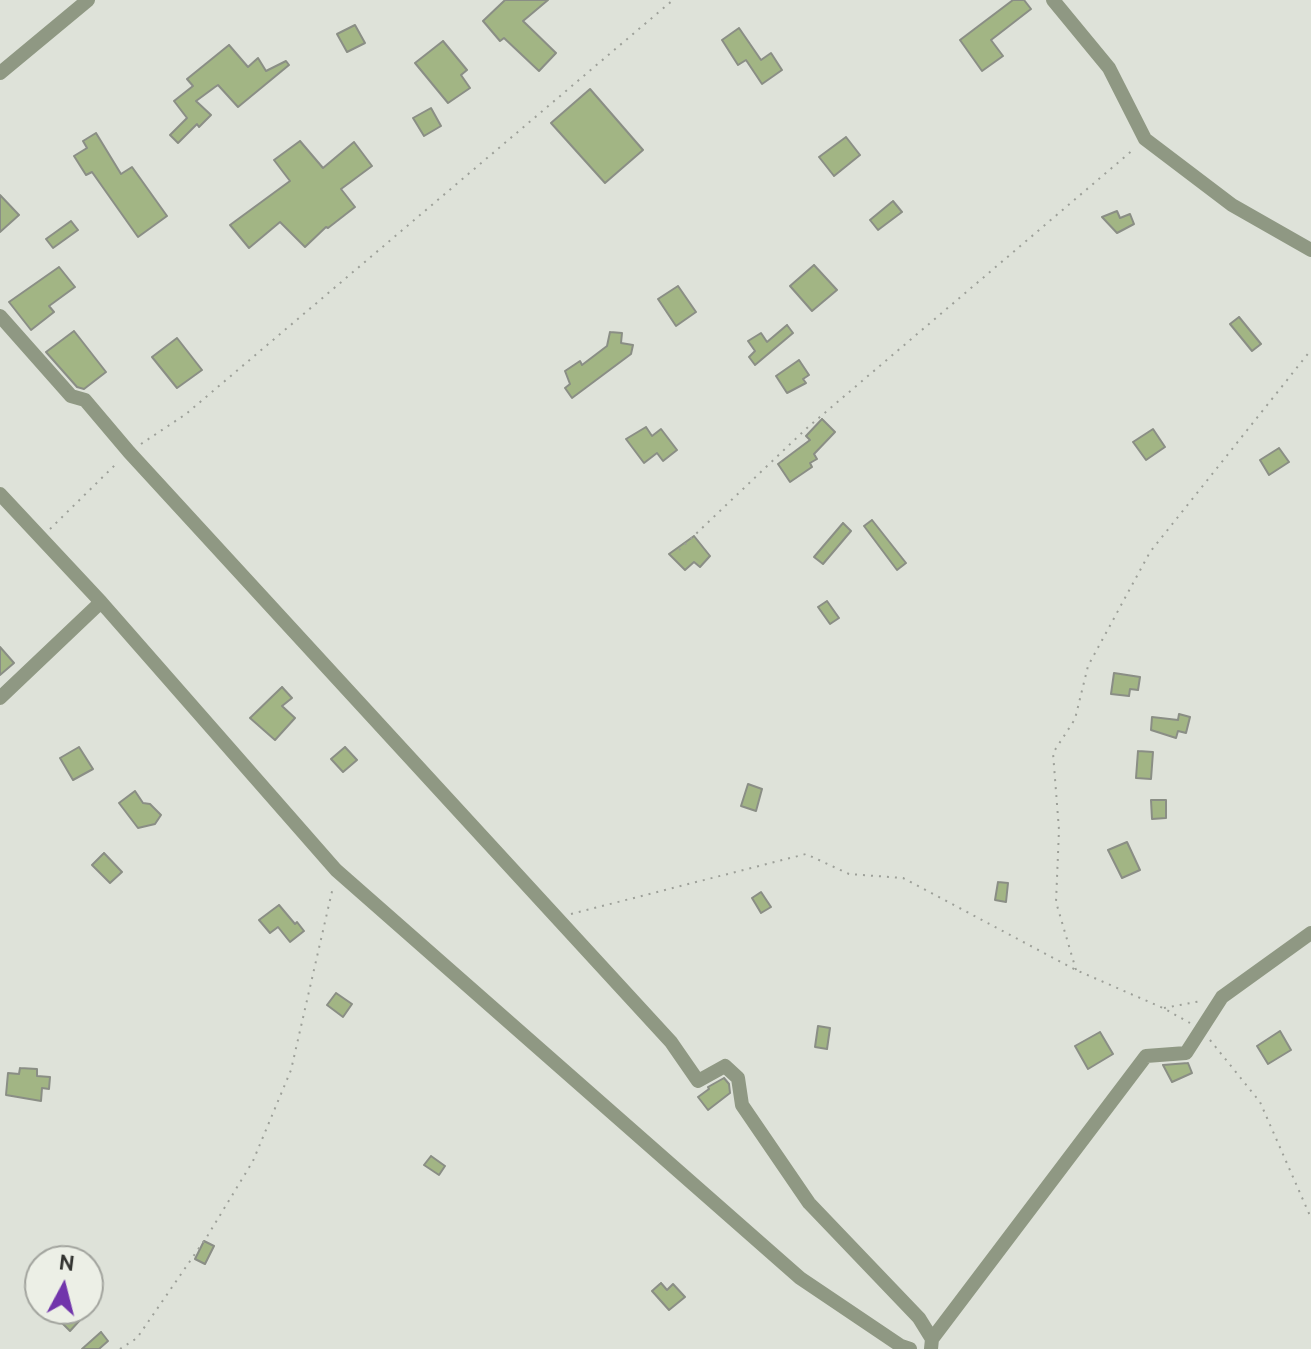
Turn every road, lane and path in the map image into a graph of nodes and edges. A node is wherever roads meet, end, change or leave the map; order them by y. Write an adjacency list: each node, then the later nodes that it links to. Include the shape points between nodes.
1 (88, 0): 4 (street)
2 (673, 0): 9 (path, via 186,414)
3 (1053, 0): 5 (street, via 1109,68)
4 (0, 73)
5 (1145, 139): 6 (street, via 1232,205); 12 (path, via 807,428)
6 (1311, 250)
7 (0, 316): 9 (street)
8 (1310, 351): 18 (path, via 1150,552 1088,666 1075,719 1053,753 1059,830 1056,902)
9 (129, 452): 11 (path); 16 (street)
10 (0, 494): 11 (street)
11 (41, 538): 13 (street)
12 (679, 550)
13 (101, 602): 14 (street); 15 (street)
14 (0, 698)
15 (336, 870): 24 (path, via 291,1070 253,1161 137,1338); 25 (street, via 800,1278)
16 (556, 918): 18 (path, via 806,854 849,874 903,878); 23 (street, via 671,1042 698,1081 725,1066 738,1078 742,1105 809,1203 919,1318)
17 (1311, 933): 19 (street)
18 (1076, 970): 20 (path)
19 (1222, 997): 20 (path); 21 (street)
20 (1163, 1008): 21 (path)
21 (1201, 1029): 22 (path, via 1260,1102); 23 (street, via 1186,1053 1146,1056)
22 (1311, 1218)
23 (932, 1344)
24 (120, 1349)
25 (910, 1349)

